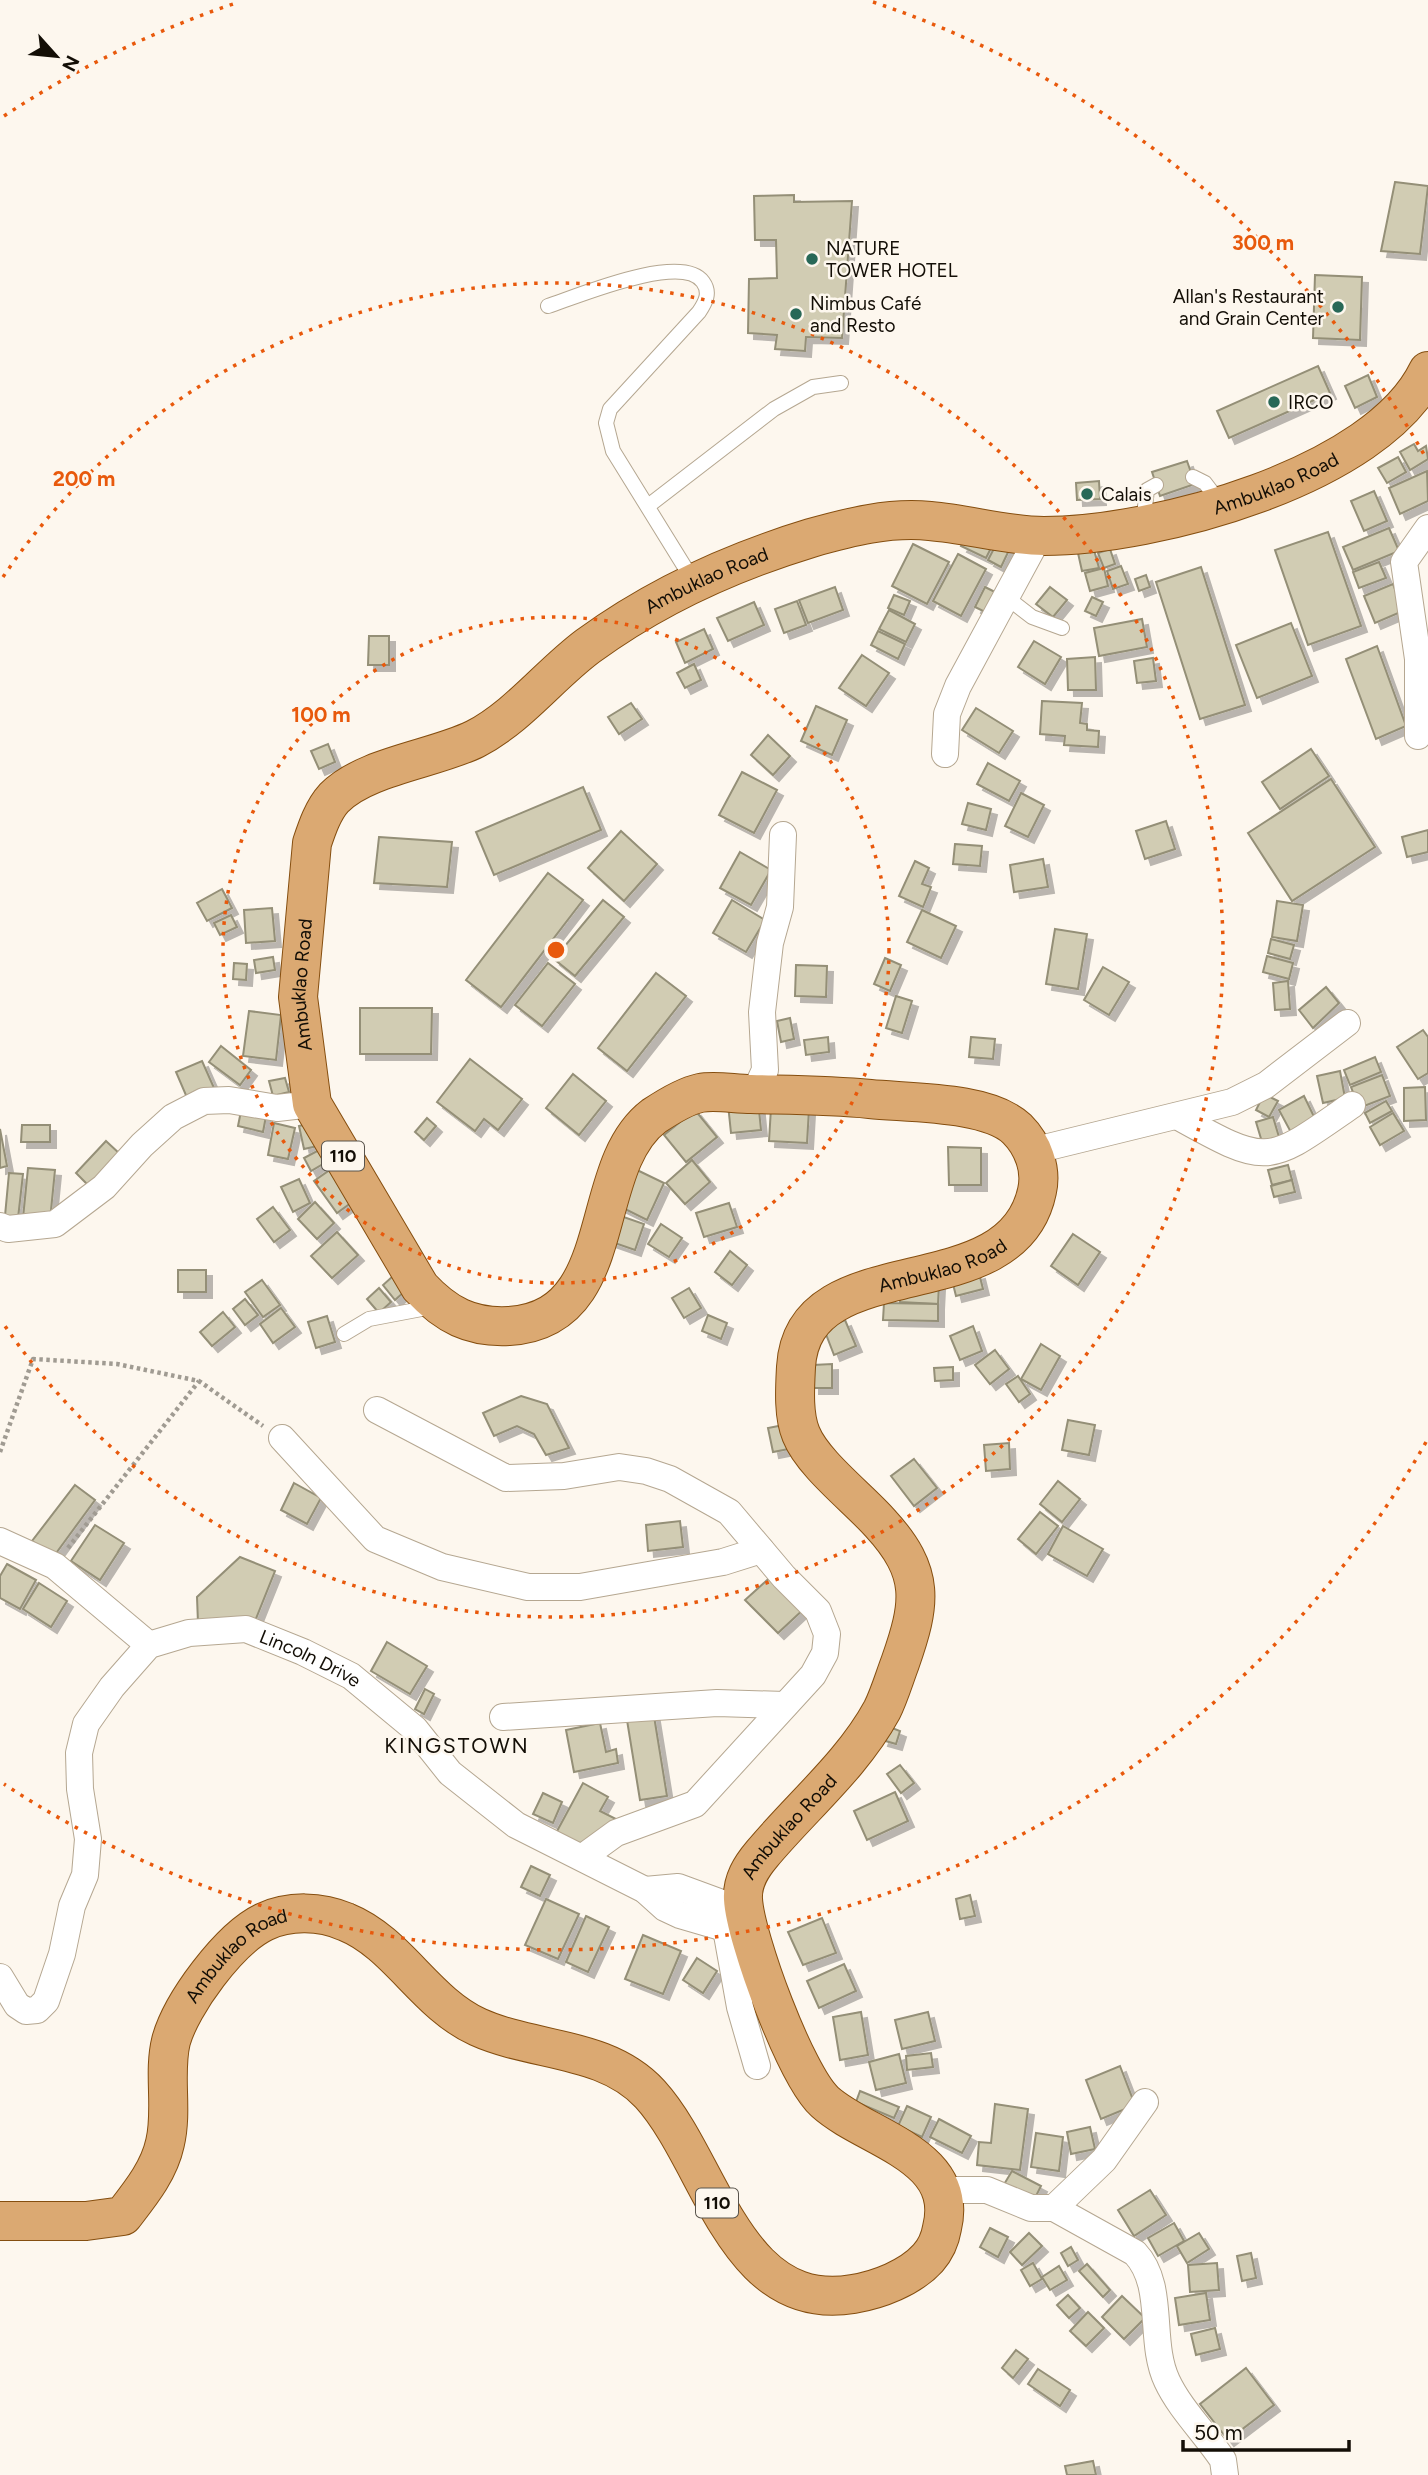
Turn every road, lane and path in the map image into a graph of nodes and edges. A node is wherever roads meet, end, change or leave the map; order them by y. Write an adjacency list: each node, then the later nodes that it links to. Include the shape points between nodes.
1 (548, 306): 7 (lane, via 656,272 685,272 702,280 706,301 699,312 610,409 606,423 612,451)
2 (1427, 378): 6 (main road, Ambuklao Road / 110, via 1396,417 1362,444 1305,473)
3 (841, 383): 7 (lane, via 813,387 774,409)
4 (1193, 477): 6 (lane, via 1205,483)
5 (1156, 485): 8 (lane, via 1147,490)
6 (1222, 505): 8 (main road, Ambuklao Road / 110)
7 (648, 506): 11 (lane)
8 (1143, 526): 10 (main road, Ambuklao Road / 110)
9 (1428, 527): 14 (street, via 1404,562)
10 (1039, 536): 11 (main road, Ambuklao Road / 110, via 931,521 866,524 810,538); 12 (street)
11 (694, 582): 20 (main road, Ambuklao Road / 110, via 587,647 475,739 365,779 335,797 312,844 298,997)
12 (1006, 597): 13 (lane, via 1032,617); 16 (street, via 947,714)
13 (1062, 628)
14 (1422, 647): 15 (street)
15 (1418, 736)
16 (945, 754)
17 (783, 835): 19 (street, via 780,907 762,1012 765,1070)
18 (1348, 1023): 22 (street, via 1266,1085 1232,1102)
19 (754, 1094): 23 (main road, Ambuklao Road / 110, via 849,1097 979,1110 1007,1121); 25 (main road, Ambuklao Road / 110, via 701,1093 648,1120 626,1150 582,1281 568,1300 550,1313 527,1324 498,1327 474,1325)
20 (312, 1104): 24 (street, via 277,1108 204,1101 173,1116 104,1187 55,1224); 25 (main road, Ambuklao Road / 110, via 420,1287)
21 (1352, 1105): 22 (street, via 1288,1149 1270,1154 1221,1140)
22 (1177, 1116): 23 (street)
23 (1032, 1151): 38 (main road, Ambuklao Road / 110, via 1039,1170 1037,1196 1012,1238 993,1254 845,1298 814,1318 797,1347 795,1391 801,1436 901,1549 917,1598 913,1625 885,1706 838,1772 750,1869 741,1894)
24 (0, 1226)
25 (437, 1305): 26 (lane, via 369,1319)
26 (344, 1334)
27 (199, 1381): 29 (path); 30 (path, via 117,1364 33,1359); 33 (path)
28 (377, 1410): 32 (street, via 506,1478 564,1476 619,1467 670,1479 729,1512)
29 (282, 1438): 32 (street, via 375,1539 442,1567 528,1587 580,1587 723,1562)
30 (0, 1452)
31 (0, 1541): 33 (street)
32 (761, 1550): 35 (street, via 818,1611 827,1634 825,1653 813,1675)
33 (55, 1566): 34 (street)
34 (149, 1644): 37 (street, Lincoln Drive, via 189,1633 246,1629 303,1651 351,1676 381,1700 415,1729 450,1773 516,1825); 39 (street, via 86,1724 79,1753 88,1839 85,1875 46,2001 37,2010 26,2011)
35 (785, 1705): 36 (street, via 717,1703); 37 (street, via 695,1804 616,1833)
36 (503, 1717)
37 (583, 1857): 38 (street, Lincoln Drive, via 645,1890 678,1886)
38 (741, 1926): 40 (street, via 740,2007); 42 (main road, Ambuklao Road / 110, via 800,2067 815,2092 831,2108 909,2153 931,2171)
39 (0, 1977)
40 (757, 2066)
41 (1145, 2102): 43 (street, via 1104,2160)
42 (942, 2190): 43 (street, via 987,2190 1031,2208); 44 (main road, Ambuklao Road / 110, via 945,2213 941,2235 933,2254 913,2270 863,2293 817,2295 788,2287 766,2274 738,2239 646,2089 621,2071 480,2028 442,2005 359,1926 305,1912 263,1922 225,1953 189,2003 171,2042 165,2142 153,2174 123,2216)
43 (1054, 2208): 45 (street, via 1135,2253 1146,2264 1160,2360 1168,2383 1223,2460)
44 (0, 2221)
45 (1225, 2475)

